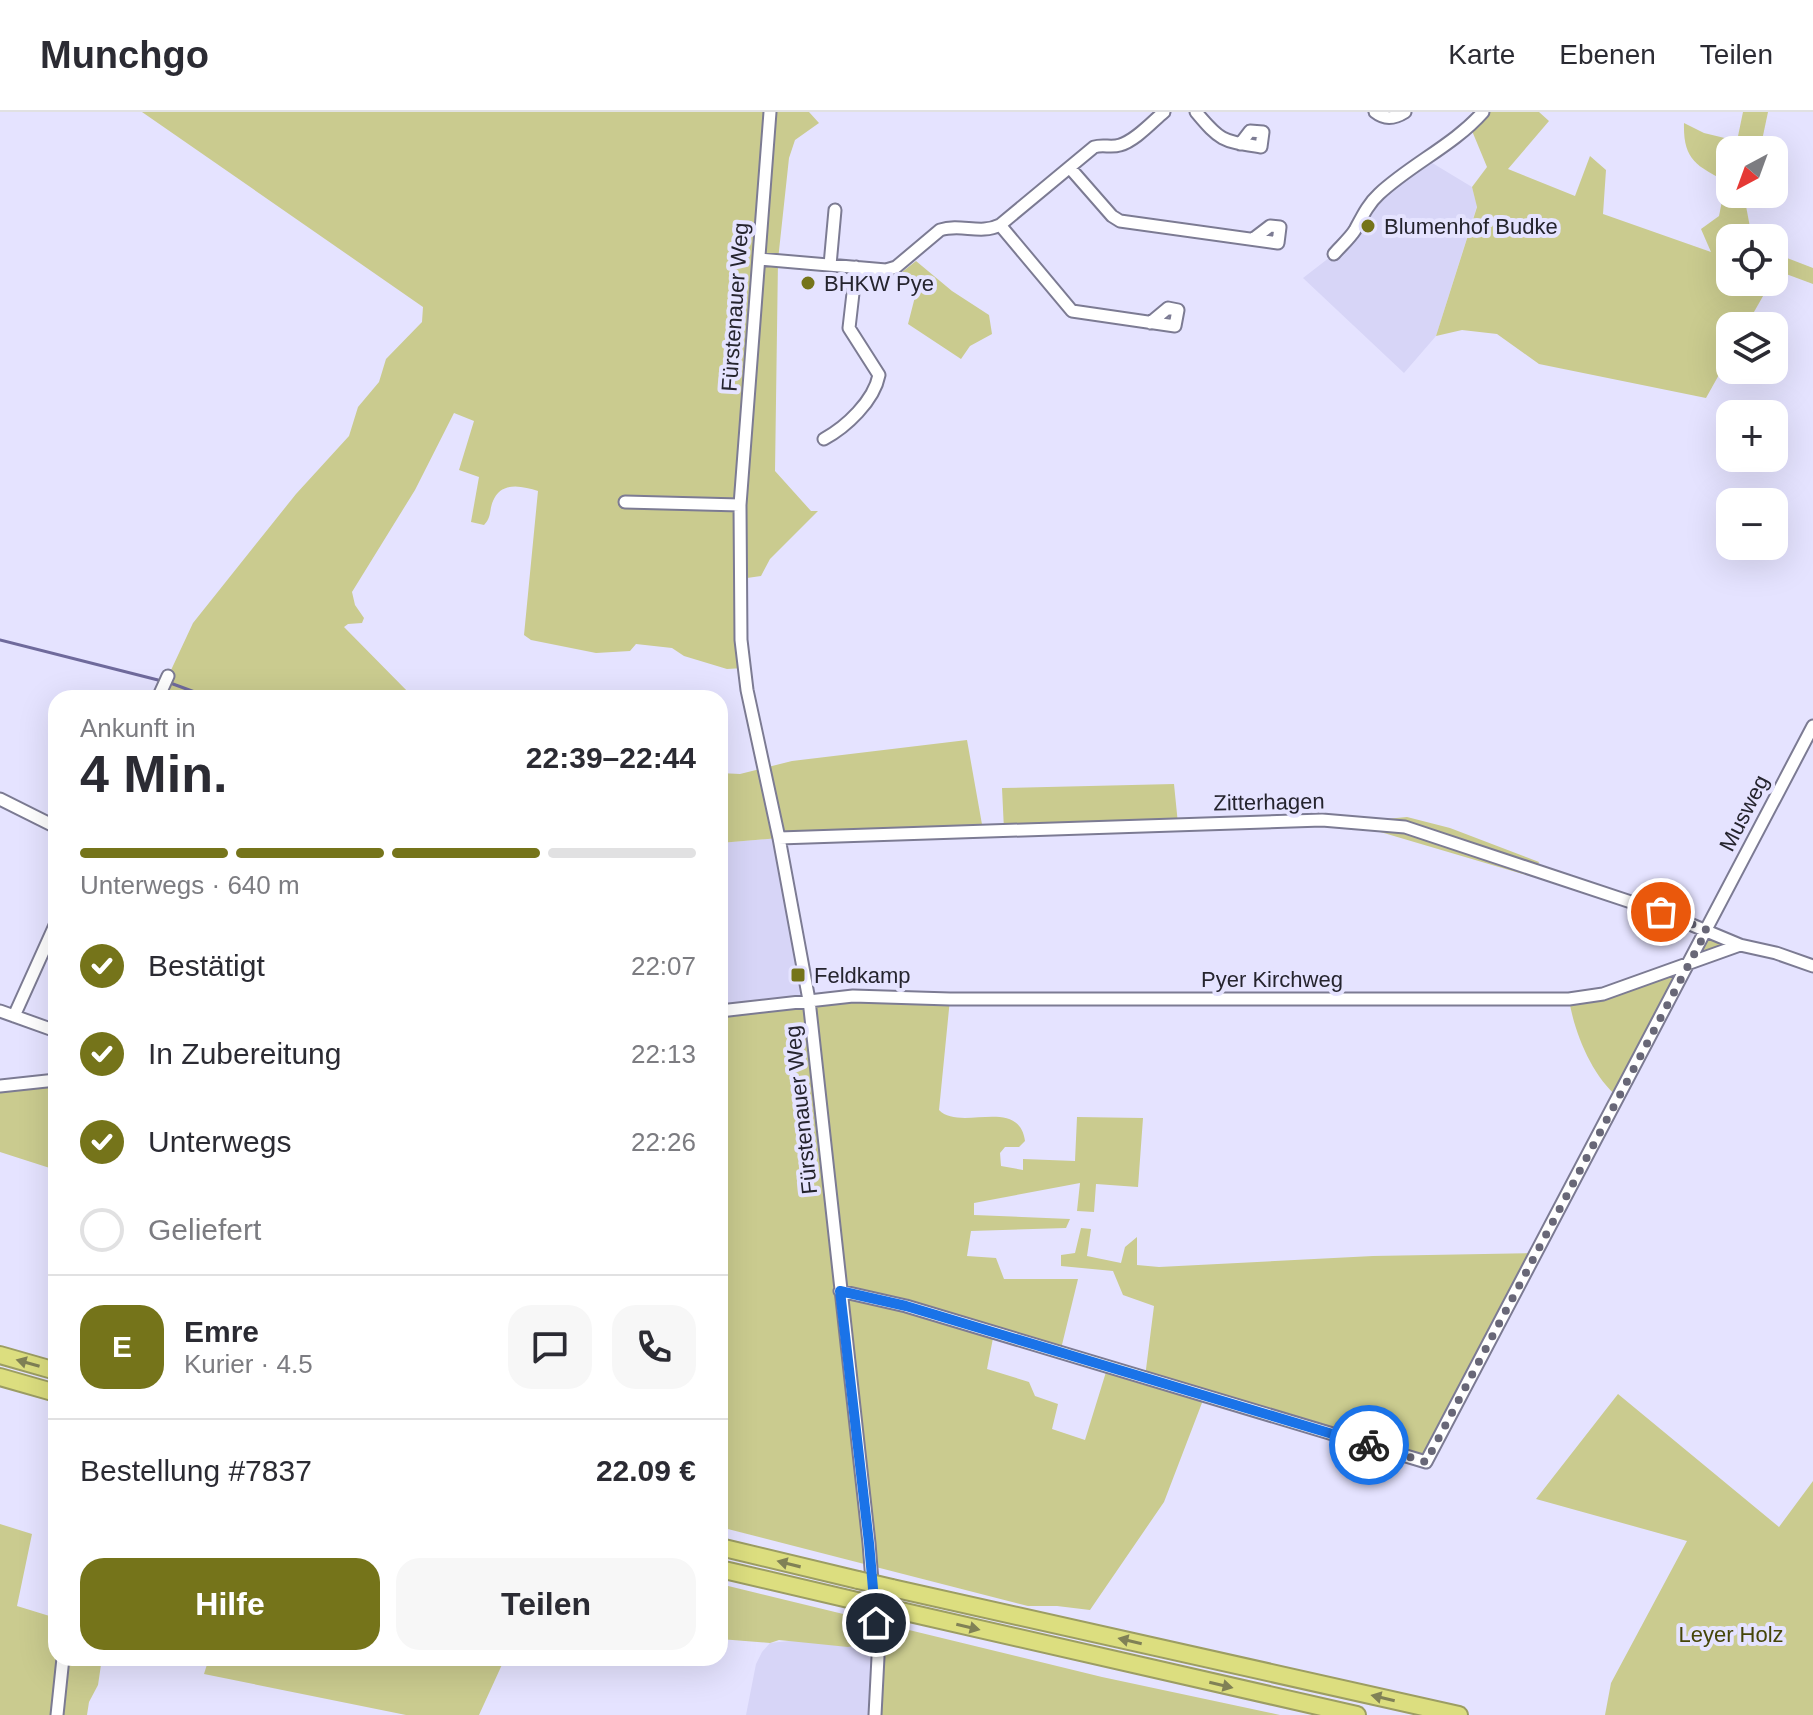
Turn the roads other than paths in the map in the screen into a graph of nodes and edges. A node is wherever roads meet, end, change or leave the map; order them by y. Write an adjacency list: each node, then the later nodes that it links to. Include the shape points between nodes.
1 (770, 112): 13 (street, Fürstenauer Weg)
2 (1164, 112): 8 (street, via 1126,143 1094,147)
3 (1196, 112): 7 (street, via 1220,138)
4 (1375, 112): 5 (street, via 1383,118)
5 (1405, 112)
6 (1483, 112): 12 (street, via 1377,195)
7 (1240, 144)
8 (1070, 168): 10 (street); 11 (street, via 1120,221)
9 (835, 210): 14 (street)
10 (1000, 225): 15 (street, via 989,231 949,227 896,267); 16 (street, via 1072,311)
11 (1253, 239)
12 (1334, 254)
13 (759, 259): 14 (street); 19 (street, Fürstenauer Weg)
14 (830, 265): 15 (street)
15 (856, 267): 17 (street, via 849,328 879,375 877,386 841,429)
16 (1150, 323)
17 (824, 439)
18 (625, 502): 19 (street)
19 (740, 505): 25 (street, Fürstenauer Weg, via 742,654)
20 (168, 676): 21 (street)
21 (162, 690)
22 (1813, 726): 26 (street, Musweg)
23 (0, 799): 24 (street)
24 (48, 823)
25 (779, 838): 26 (street, Zitterhagen, via 1322,820 1405,827); 31 (street, Fürstenauer Weg)
26 (1707, 930): 28 (street, Zitterhagen); 29 (street, Musweg)
27 (48, 941): 34 (street)
28 (1740, 945): 29 (street, Pyer Kirchweg); 30 (street)
29 (1689, 961): 31 (street, Pyer Kirchweg, via 1603,994 1569,999); 38 (street, Musweg, via 1426,1462 906,1306)
30 (1813, 966)
31 (809, 1000): 32 (street, Pyer Kirchweg); 38 (street, Fürstenauer Weg)
32 (728, 1010)
33 (0, 1011): 34 (street)
34 (14, 1016): 35 (street)
35 (48, 1028)
36 (48, 1081): 37 (street)
37 (0, 1086)
38 (840, 1291): 47 (street, Fürstenauer Weg, via 869,1543 878,1657)
39 (0, 1355): 40 (highway, one-way to 39)
40 (48, 1369)
41 (0, 1377): 42 (highway)
42 (48, 1391)
43 (728, 1549): 49 (highway, one-way to 43, bridge)
44 (728, 1571): 48 (highway, one-way to 48, bridge)
45 (62, 1666): 46 (street)
46 (57, 1715)
47 (875, 1715)
48 (1357, 1715)
49 (1459, 1715)

